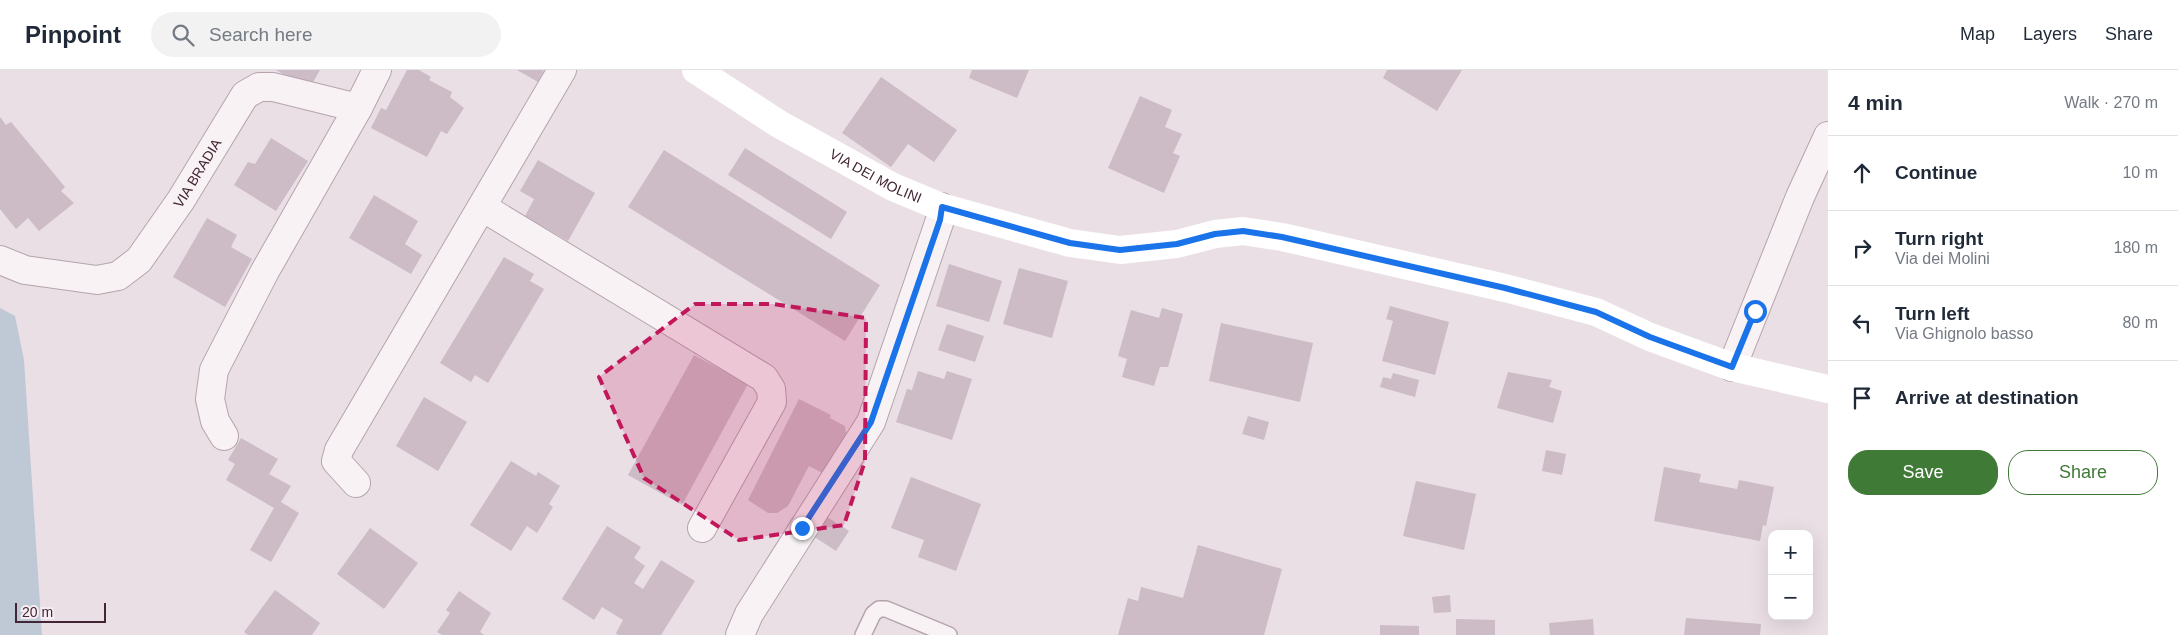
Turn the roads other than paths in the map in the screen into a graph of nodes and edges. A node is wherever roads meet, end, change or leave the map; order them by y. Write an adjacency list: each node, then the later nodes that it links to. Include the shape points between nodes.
1 (377, 70): 4 (street)
2 (562, 70): 6 (street)
3 (696, 70): 7 (street, VIA DEI MOLINI, via 788,129 893,187)
4 (358, 108): 8 (street, VIA BRADIA, via 273,88 259,87 245,95 154,238 138,260 118,276 96,280 43,273); 11 (street, via 265,271 214,370 210,399 215,421)
5 (1828, 136): 9 (street)
6 (482, 207): 12 (street, via 339,450 336,461); 13 (street, via 764,378 772,388 772,402)
7 (942, 207): 9 (street, VIA DEI MOLINI, via 1070,243 1120,250 1177,244 1243,231 1282,237 1596,312 1650,337); 14 (street, via 871,422 754,606)
8 (0, 260)
9 (1732, 367): 10 (street, VIA DEI MOLINI)
10 (1828, 389)
11 (224, 436)
12 (356, 483)
13 (702, 528)
14 (740, 635)
15 (863, 635): 16 (lane, via 873,614 879,609 886,609)
16 (949, 635)

